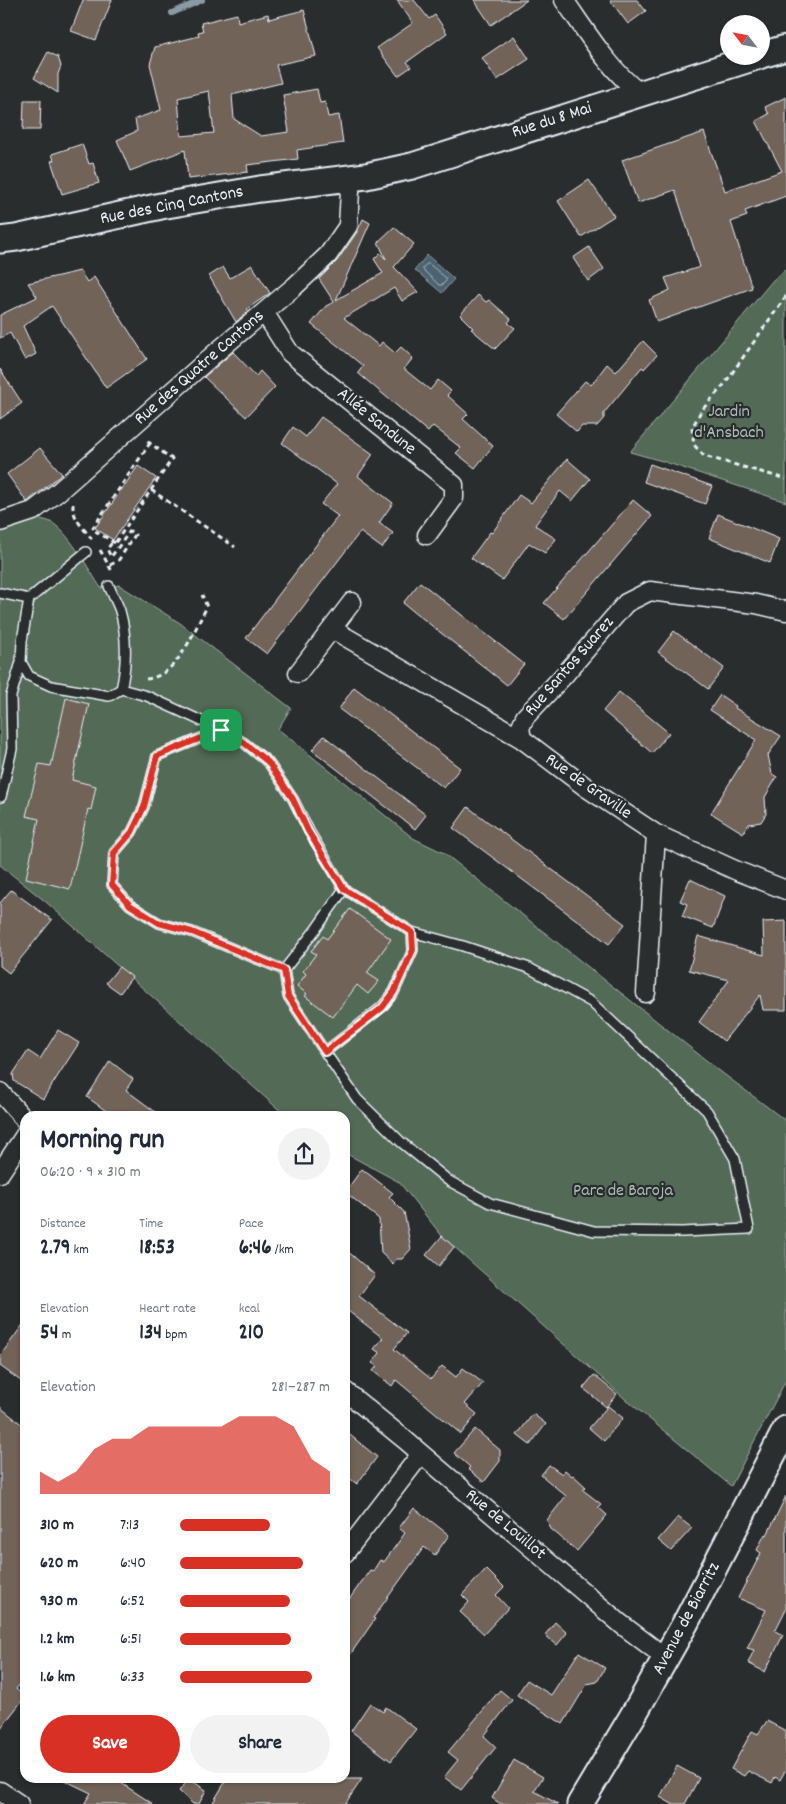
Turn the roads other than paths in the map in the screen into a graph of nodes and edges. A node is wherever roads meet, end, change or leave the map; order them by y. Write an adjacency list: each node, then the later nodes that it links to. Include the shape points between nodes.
1 (564, 0): 5 (street, via 616,70)
2 (786, 48): 3 (street, Rue du 8 Mai)
3 (770, 53)
4 (731, 65): 5 (street, Rue du 8 Mai)
5 (640, 93): 6 (street, Rue du 8 Mai, via 412,166)
6 (344, 178): 7 (street, Rue des Cinq Cantons, via 161,206); 8 (street, Rue des Quatre Cantons, via 350,191 348,226 328,255)
7 (0, 240)
8 (264, 312): 9 (street, Rue des Quatre Cantons, via 58,492 33,510); 10 (street, Allée Sandune, via 290,353 454,485 454,498)
9 (0, 522)
10 (427, 534)
11 (86, 552): 14 (lane)
12 (109, 586): 20 (lane, via 120,611 125,640)
13 (0, 593): 14 (lane)
14 (29, 599): 18 (lane)
15 (352, 602): 17 (street)
16 (786, 611): 22 (street, Rue Santos Suarez, via 756,604 650,591 626,603 525,717 520,728)
17 (332, 628): 19 (street); 22 (street, Rue Santos Suarez)
18 (21, 662): 20 (lane, via 29,676 51,686 109,696); 23 (lane, via 11,696 12,749)
19 (298, 673)
20 (121, 689): 21 (lane, via 147,696)
21 (221, 730): 25 (lane, via 268,762); 28 (lane, via 157,756 144,807 132,832 114,853 112,885 130,905 159,923 192,932)
22 (522, 739): 24 (street, Rue de Graville)
23 (1, 797)
24 (656, 834): 26 (street, Rue de Graville); 29 (street)
25 (344, 889): 27 (lane); 28 (lane)
26 (786, 890)
27 (412, 932): 30 (lane, via 413,950 394,992 382,1008); 30 (lane, via 529,968 591,1002 707,1111 735,1159 749,1229 594,1231 490,1204 449,1181 401,1142 357,1099)
28 (284, 970): 30 (lane, via 288,996)
29 (646, 993)
30 (325, 1052)
31 (0, 1092): 32 (street)
32 (20, 1114)
33 (20, 1142): 34 (street)
34 (0, 1173)
35 (350, 1395): 37 (street, Rue de Louillot)
36 (786, 1429): 39 (street, Avenue de Biarritz)
37 (421, 1454): 38 (street); 39 (street, Rue de Louillot, via 621,1624)
38 (350, 1546)
39 (666, 1658): 42 (street, Avenue de Biarritz)
40 (0, 1791): 41 (street)
41 (19, 1804)
42 (580, 1804)

